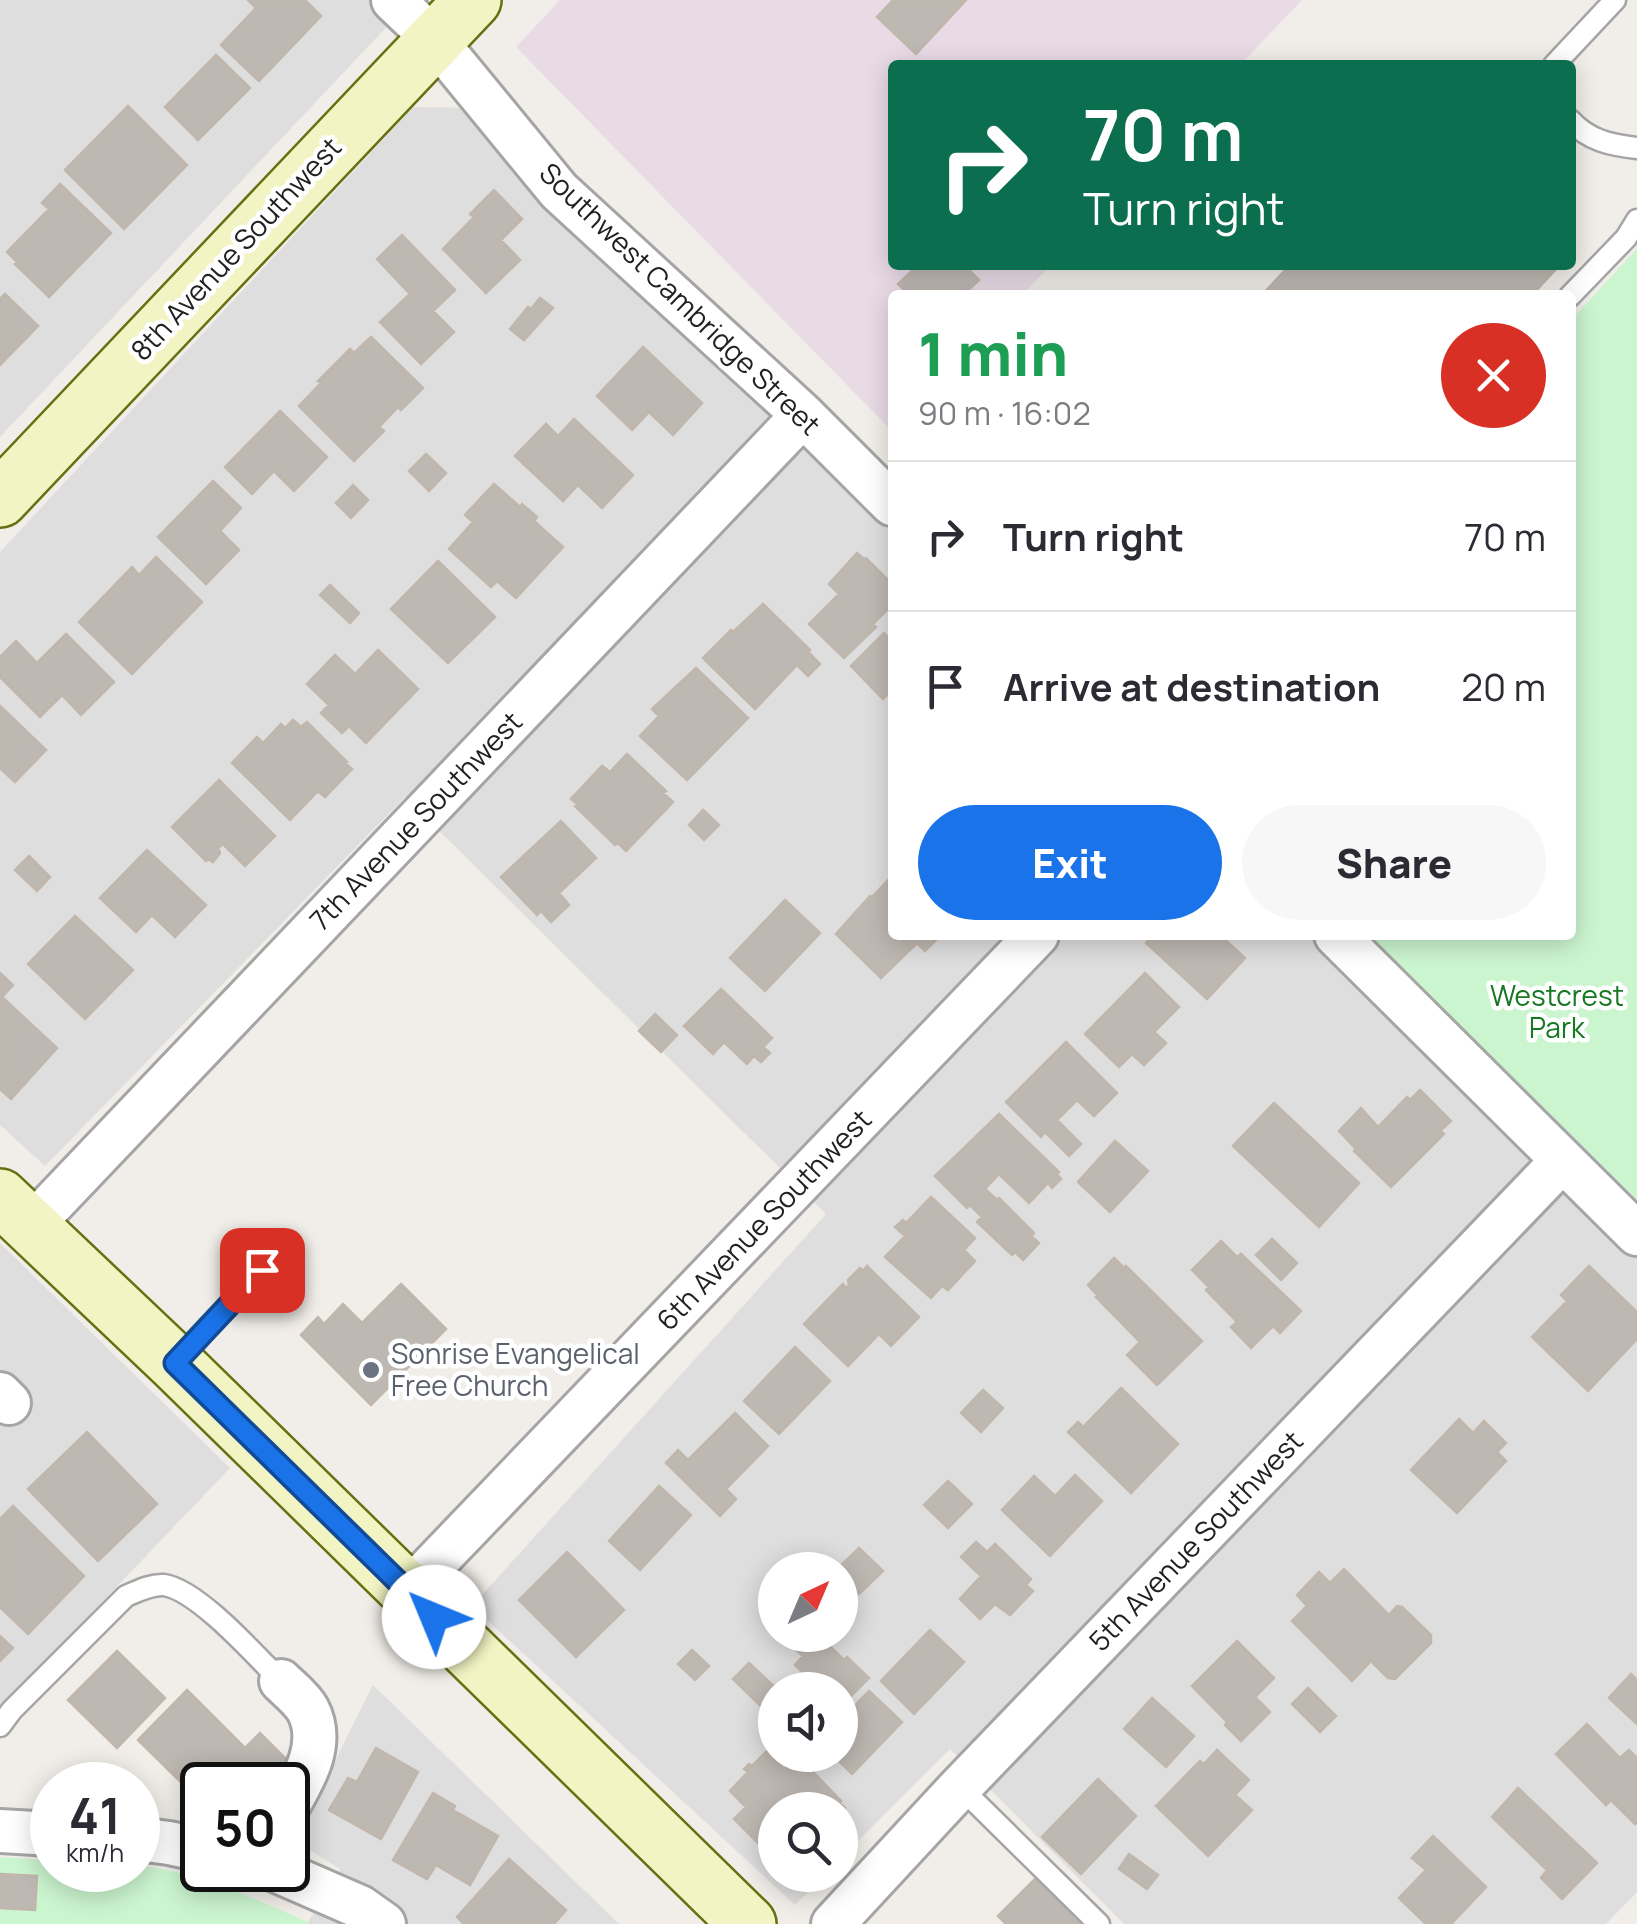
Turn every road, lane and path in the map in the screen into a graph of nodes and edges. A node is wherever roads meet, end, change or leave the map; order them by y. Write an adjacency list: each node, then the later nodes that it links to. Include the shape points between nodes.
1 (392, 0): 4 (street, Southwest Cambridge Street)
2 (473, 0): 4 (main road, 8th Avenue Southwest)
3 (1615, 0): 5 (lane)
4 (434, 40): 10 (street, Southwest Cambridge Street, via 558,191); 11 (main road, 8th Avenue Southwest)
5 (1559, 60)
6 (1576, 125): 7 (lane, via 1604,143)
7 (1637, 148)
8 (1637, 220): 9 (lane)
9 (1576, 290)
10 (802, 414): 12 (street, Southwest Cambridge Street); 16 (street, 7th Avenue Southwest)
11 (0, 498)
12 (888, 500)
13 (1032, 940): 20 (street, 6th Avenue Southwest)
14 (1341, 940): 15 (street)
15 (1562, 1161): 17 (street); 24 (street, 5th Avenue Southwest)
16 (15, 1212): 19 (main road)
17 (1637, 1234)
18 (262, 1270): 19 (lane)
19 (175, 1363): 20 (main road)
20 (408, 1591): 29 (main road)
21 (281, 1681): 22 (lane, via 204,1606 163,1585 126,1596); 23 (street, via 307,1707 315,1730)
22 (0, 1726)
23 (309, 1762)
24 (960, 1787): 30 (street, 5th Avenue Southwest); 31 (lane)
25 (0, 1831): 26 (street)
26 (30, 1833)
27 (310, 1885): 28 (street)
28 (384, 1924)
29 (748, 1924)
30 (834, 1924)
31 (1099, 1924)

